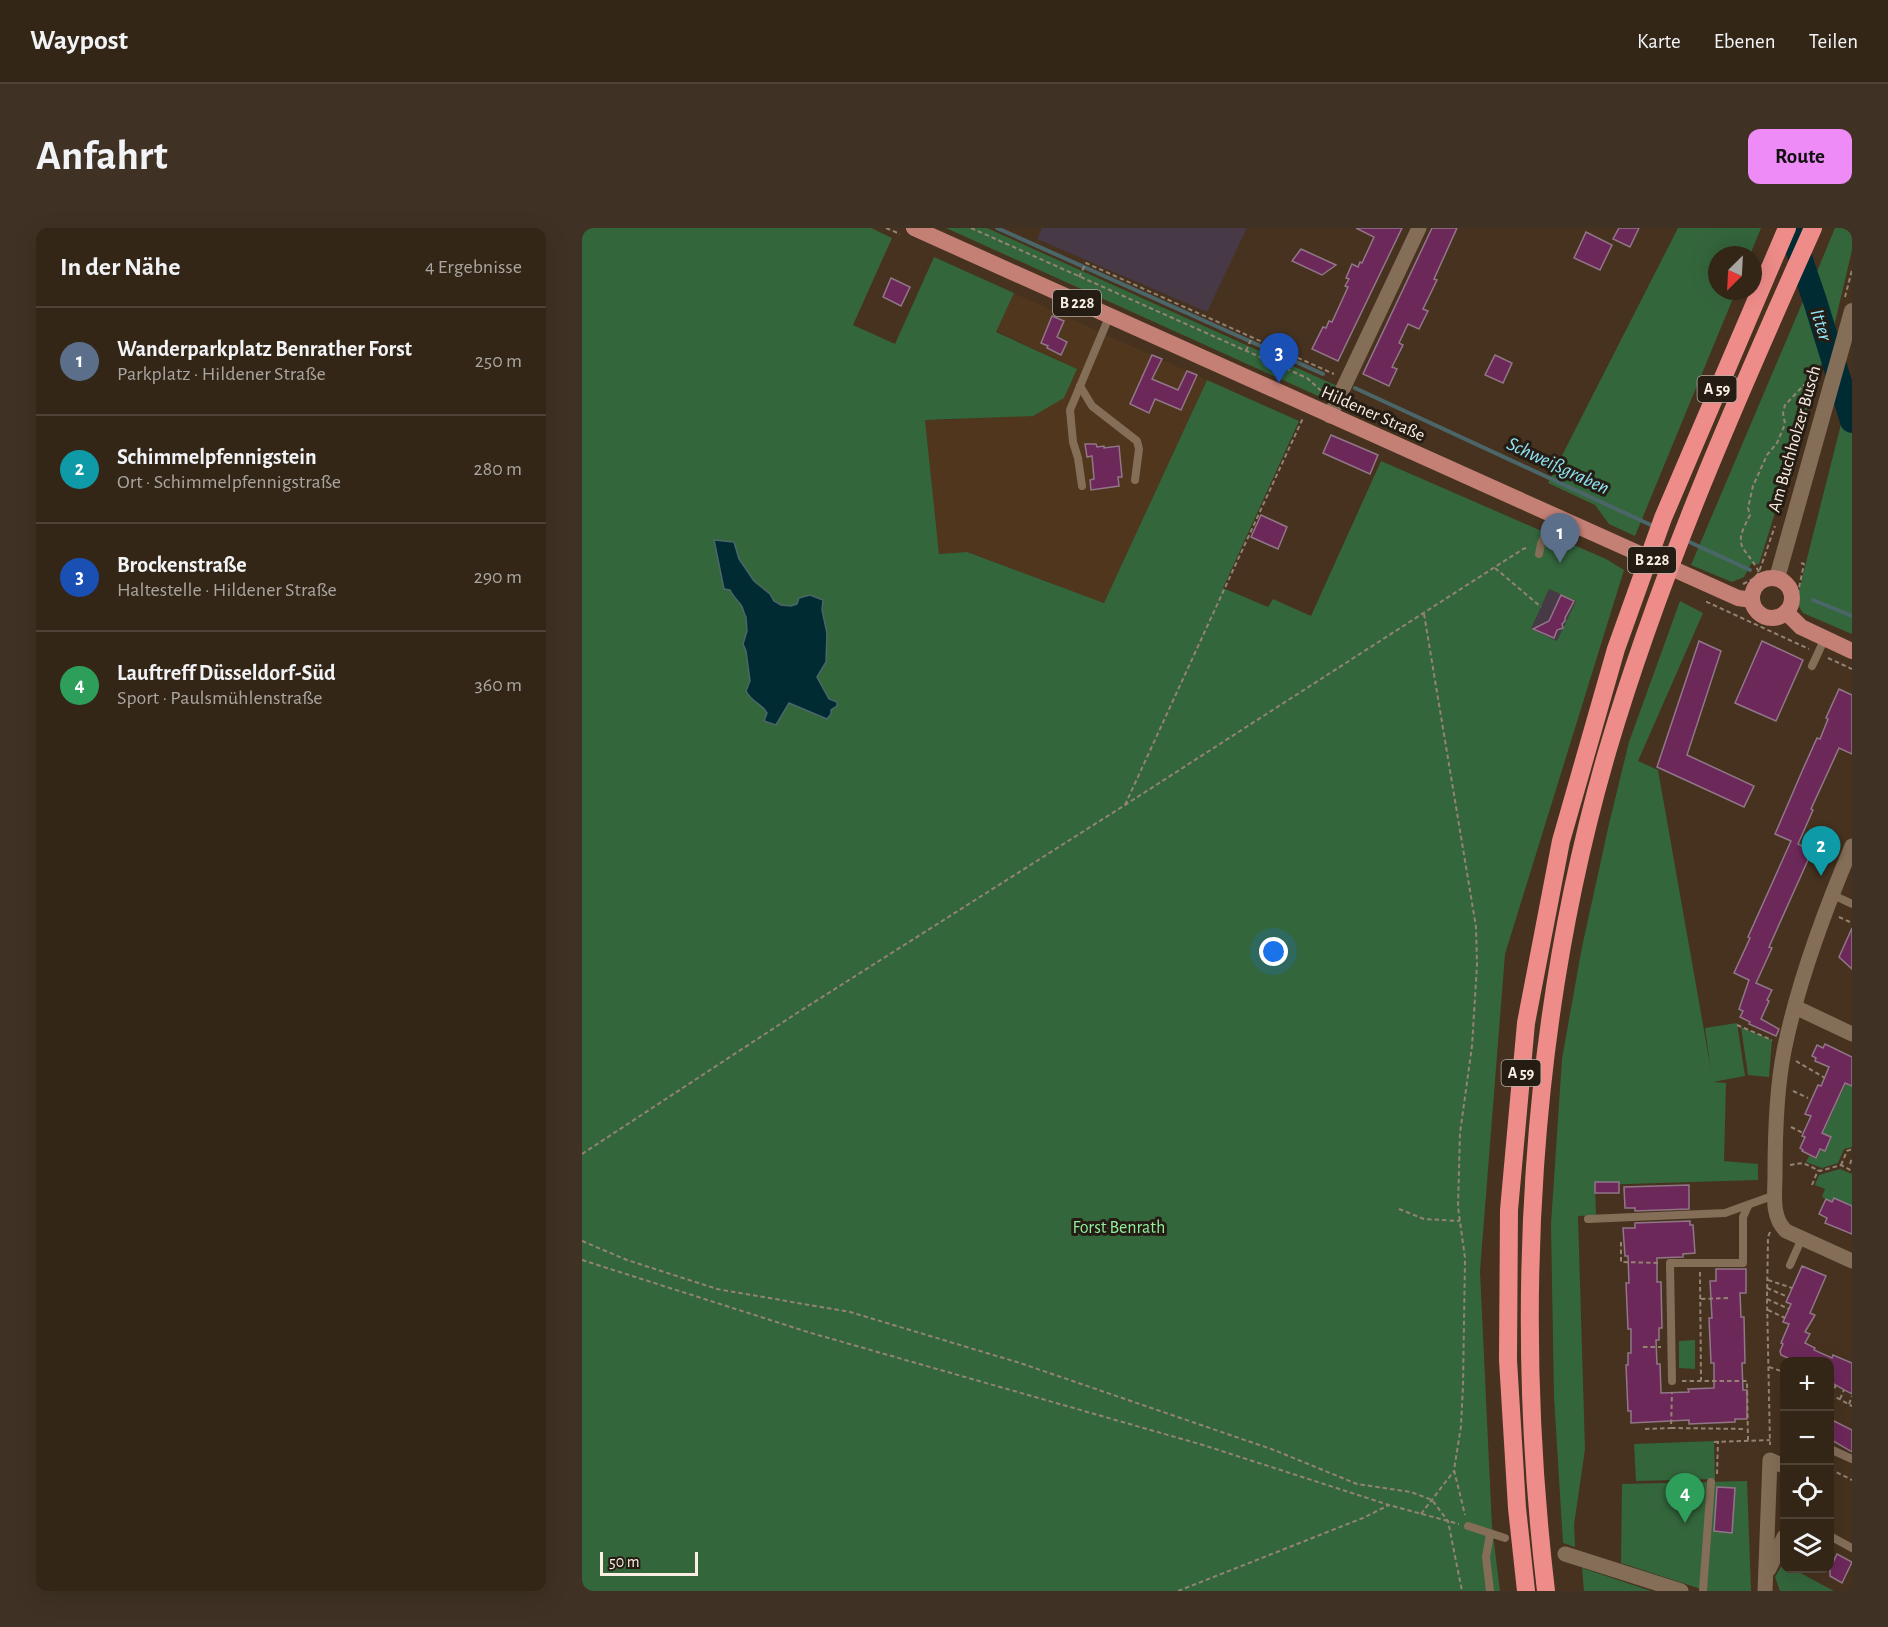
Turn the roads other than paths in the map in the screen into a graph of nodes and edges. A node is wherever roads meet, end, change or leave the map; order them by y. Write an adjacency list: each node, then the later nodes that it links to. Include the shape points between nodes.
1 (914, 228): 6 (main road, Hildener Straße / B 228)
2 (1419, 228): 8 (street)
3 (1787, 228): 45 (highway, A 59, via 1663,518 1616,649 1560,841 1526,1023 1509,1210 1509,1360)
4 (1813, 228): 43 (highway, A 59, via 1685,526 1638,655 1585,836 1567,922 1551,1008 1533,1185 1529,1351)
5 (1848, 305): 13 (main road, Am Buchholzer Busch, via 1826,402 1774,554)
6 (1109, 317): 7 (lane); 8 (main road, Hildener Straße / B 228)
7 (1080, 386): 9 (lane, via 1092,406 1137,441); 10 (lane, via 1070,410)
8 (1333, 410): 11 (main road, Hildener Straße / B 228)
9 (1135, 480)
10 (1082, 486)
11 (1554, 516): 12 (lane); 14 (main road, Hildener Straße / B 228, via 1737,598)
12 (1539, 554)
13 (1777, 578): 14 (main road, via 1761,581); 15 (main road, via 1787,585 1792,596)
14 (1752, 600): 15 (main road, Hildener Straße / B 228, via 1757,611 1768,617)
15 (1791, 610): 16 (main road, via 1797,635)
16 (1821, 646): 17 (main road); 18 (lane)
17 (1852, 651)
18 (1812, 666)
19 (1852, 846): 20 (street)
20 (1832, 894): 21 (lane); 22 (street)
21 (1852, 904)
22 (1795, 1007): 23 (street); 24 (street, via 1780,1085)
23 (1852, 1034)
24 (1775, 1195): 25 (lane); 27 (street, via 1780,1225)
25 (1748, 1206): 26 (lane, via 1725,1213); 30 (lane, via 1743,1217 1743,1263 1670,1263)
26 (1588, 1219)
27 (1802, 1238): 28 (street); 29 (lane)
28 (1852, 1262)
29 (1790, 1265)
30 (1672, 1381)
31 (1834, 1451): 32 (lane)
32 (1852, 1459)
33 (1777, 1463): 42 (street)
34 (1711, 1482): 47 (lane)
35 (1468, 1526): 36 (lane)
36 (1490, 1534): 37 (lane); 44 (lane, via 1486,1557)
37 (1505, 1538)
38 (1834, 1538): 39 (lane)
39 (1852, 1548)
40 (1780, 1549): 42 (street)
41 (1565, 1554): 46 (street)
42 (1765, 1584)
43 (1546, 1589)
44 (1490, 1591)
45 (1526, 1591)
46 (1681, 1591)
47 (1702, 1591)

